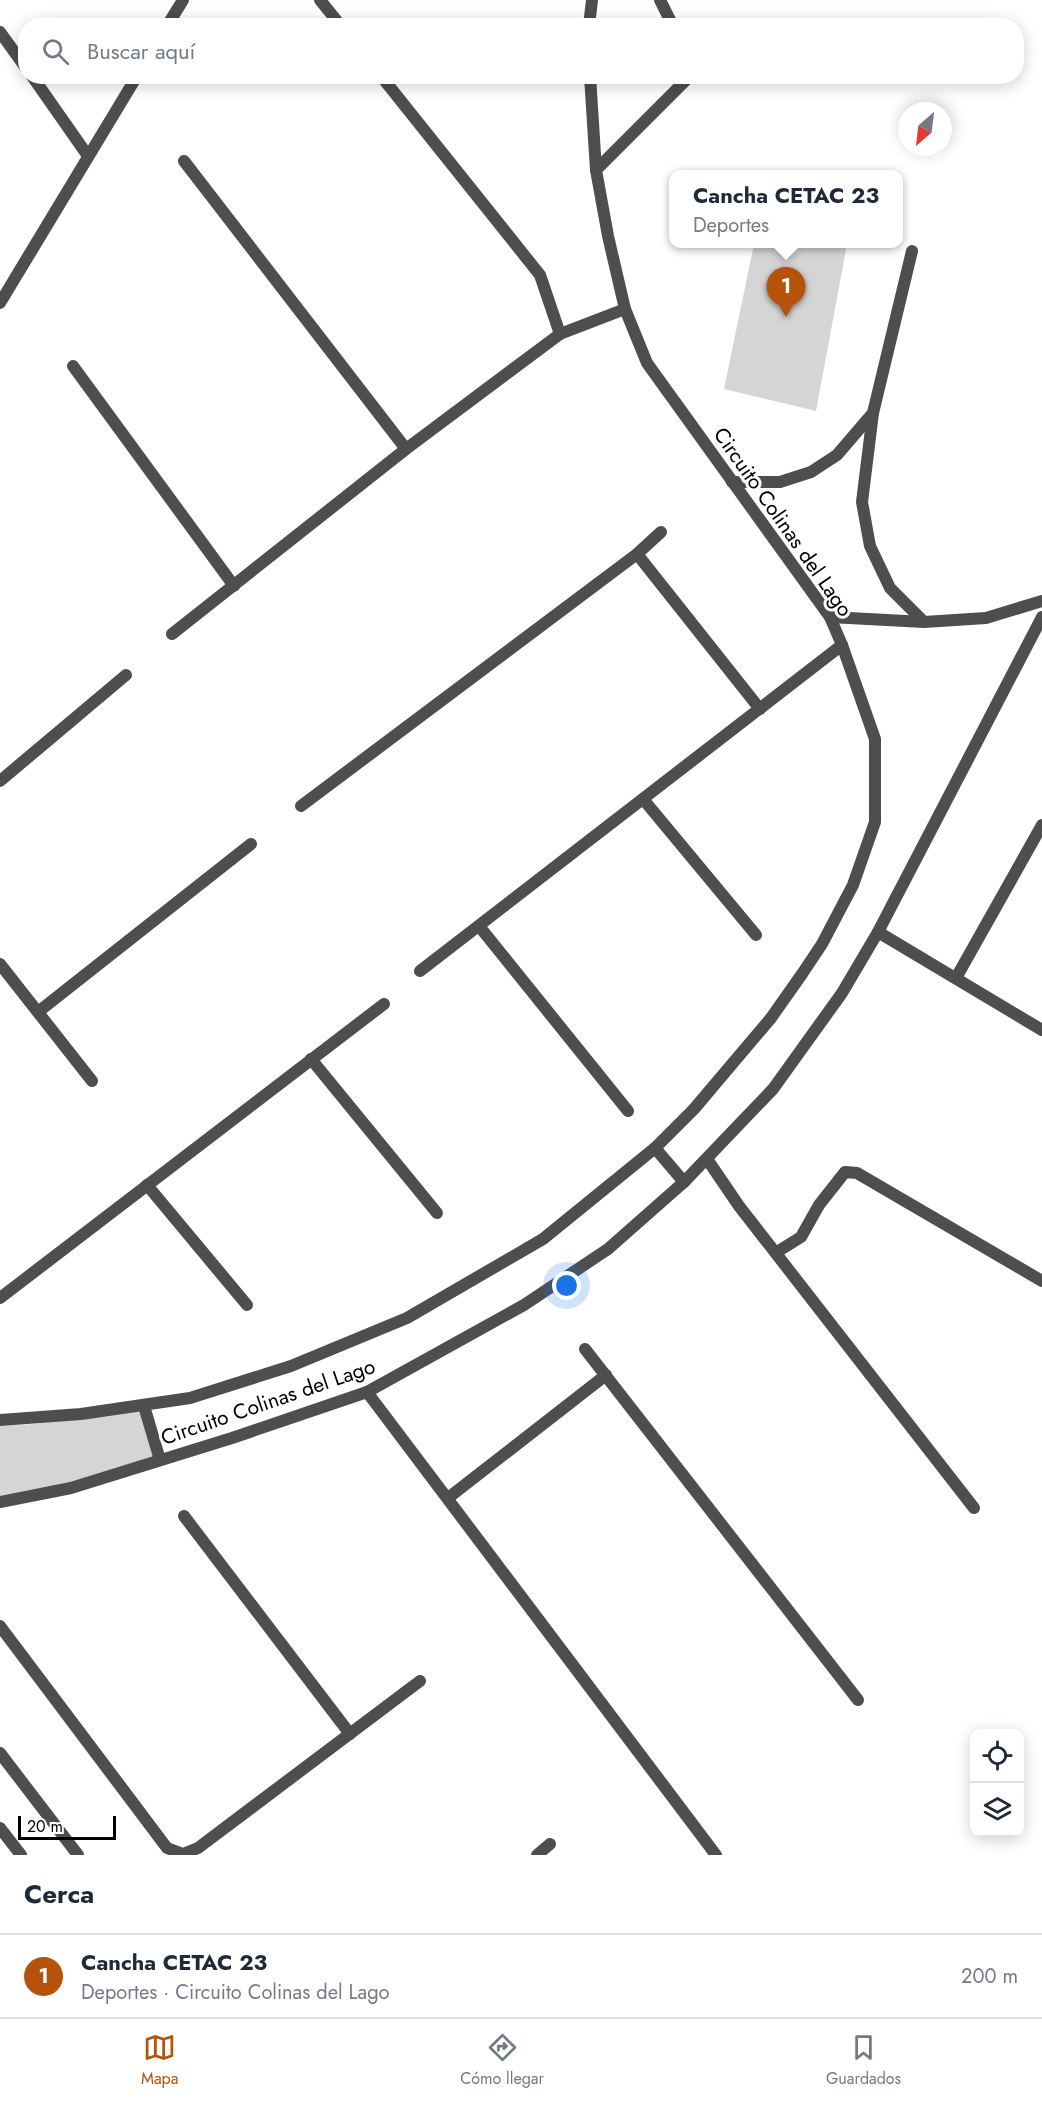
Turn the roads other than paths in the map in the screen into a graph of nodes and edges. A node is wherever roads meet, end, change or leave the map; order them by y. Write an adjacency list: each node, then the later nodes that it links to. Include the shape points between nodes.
1 (183, 0): 5 (street)
2 (320, 0): 6 (street)
3 (592, 0): 7 (street)
4 (660, 0): 8 (street)
5 (172, 18)
6 (334, 18)
7 (590, 18)
8 (669, 18)
9 (0, 32): 10 (street)
10 (18, 57)
11 (38, 84): 16 (street)
12 (132, 84): 16 (street)
13 (387, 84): 22 (street, via 540,275)
14 (591, 84): 18 (street, Circuito Colinas del Lago)
15 (682, 84): 18 (street)
16 (88, 156): 20 (street)
17 (184, 161): 25 (street)
18 (596, 170): 21 (street, Circuito Colinas del Lago)
19 (912, 251): 24 (street)
20 (0, 303)
21 (625, 309): 22 (street); 26 (street, Circuito Colinas del Lago, via 647,363)
22 (560, 334): 25 (street)
23 (72, 366): 29 (street)
24 (873, 413): 26 (street, via 837,455 811,472 780,482); 33 (street, via 862,502 870,546 890,588)
25 (406, 449): 29 (street)
26 (732, 482): 32 (street, Circuito Colinas del Lago)
27 (661, 532): 28 (street)
28 (637, 554): 37 (street); 40 (street)
29 (234, 586): 34 (street)
30 (1042, 601): 33 (street, via 986,618)
31 (1042, 616): 44 (street, Circuito Colinas del Lago)
32 (830, 617): 33 (street); 35 (street, Circuito Colinas del Lago)
33 (924, 622)
34 (172, 634)
35 (842, 645): 37 (street); 55 (street, Circuito Colinas del Lago, via 874,739 875,822 853,885 822,944 771,1018 694,1109)
36 (126, 675): 38 (street)
37 (760, 709): 39 (street)
38 (0, 781)
39 (643, 799): 43 (street); 45 (street)
40 (301, 806)
41 (1042, 825): 48 (street)
42 (251, 844): 50 (street)
43 (479, 926): 47 (street); 54 (street)
44 (878, 932): 48 (street); 56 (street, Circuito Colinas del Lago, via 842,993 773,1089)
45 (756, 935)
46 (0, 964): 50 (street)
47 (420, 971)
48 (956, 978): 51 (street)
49 (384, 1004): 52 (street)
50 (38, 1012): 53 (street)
51 (1042, 1030)
52 (311, 1059): 58 (street); 59 (street)
53 (92, 1080)
54 (628, 1111)
55 (655, 1148): 57 (street); 67 (street, Circuito Colinas del Lago, via 543,1239 407,1318 291,1366 190,1398)
56 (707, 1159): 57 (street, Circuito Colinas del Lago); 60 (street)
57 (684, 1182): 66 (street, Circuito Colinas del Lago, via 608,1249 525,1305)
58 (147, 1185): 62 (street); 63 (street)
59 (437, 1213)
60 (777, 1252): 61 (street, via 801,1237 819,1205 845,1172 857,1173); 72 (street)
61 (1042, 1281)
62 (0, 1298)
63 (247, 1305)
64 (585, 1349): 65 (street)
65 (606, 1375): 70 (street); 76 (street)
66 (367, 1392): 69 (street, Circuito Colinas del Lago); 70 (street)
67 (144, 1406): 68 (street, Circuito Colinas del Lago); 69 (street)
68 (0, 1420)
69 (160, 1460): 71 (street, Circuito Colinas del Lago, via 71,1488)
70 (448, 1498): 84 (street)
71 (0, 1502)
72 (974, 1508)
73 (184, 1516): 77 (street)
74 (0, 1626): 77 (street, via 167,1848 183,1854 198,1848)
75 (420, 1681): 77 (street)
76 (858, 1700)
77 (350, 1734)
78 (0, 1753): 82 (street)
79 (0, 1828): 81 (street)
80 (550, 1845): 83 (street)
81 (21, 1855)
82 (78, 1855)
83 (537, 1855)
84 (716, 1855)

